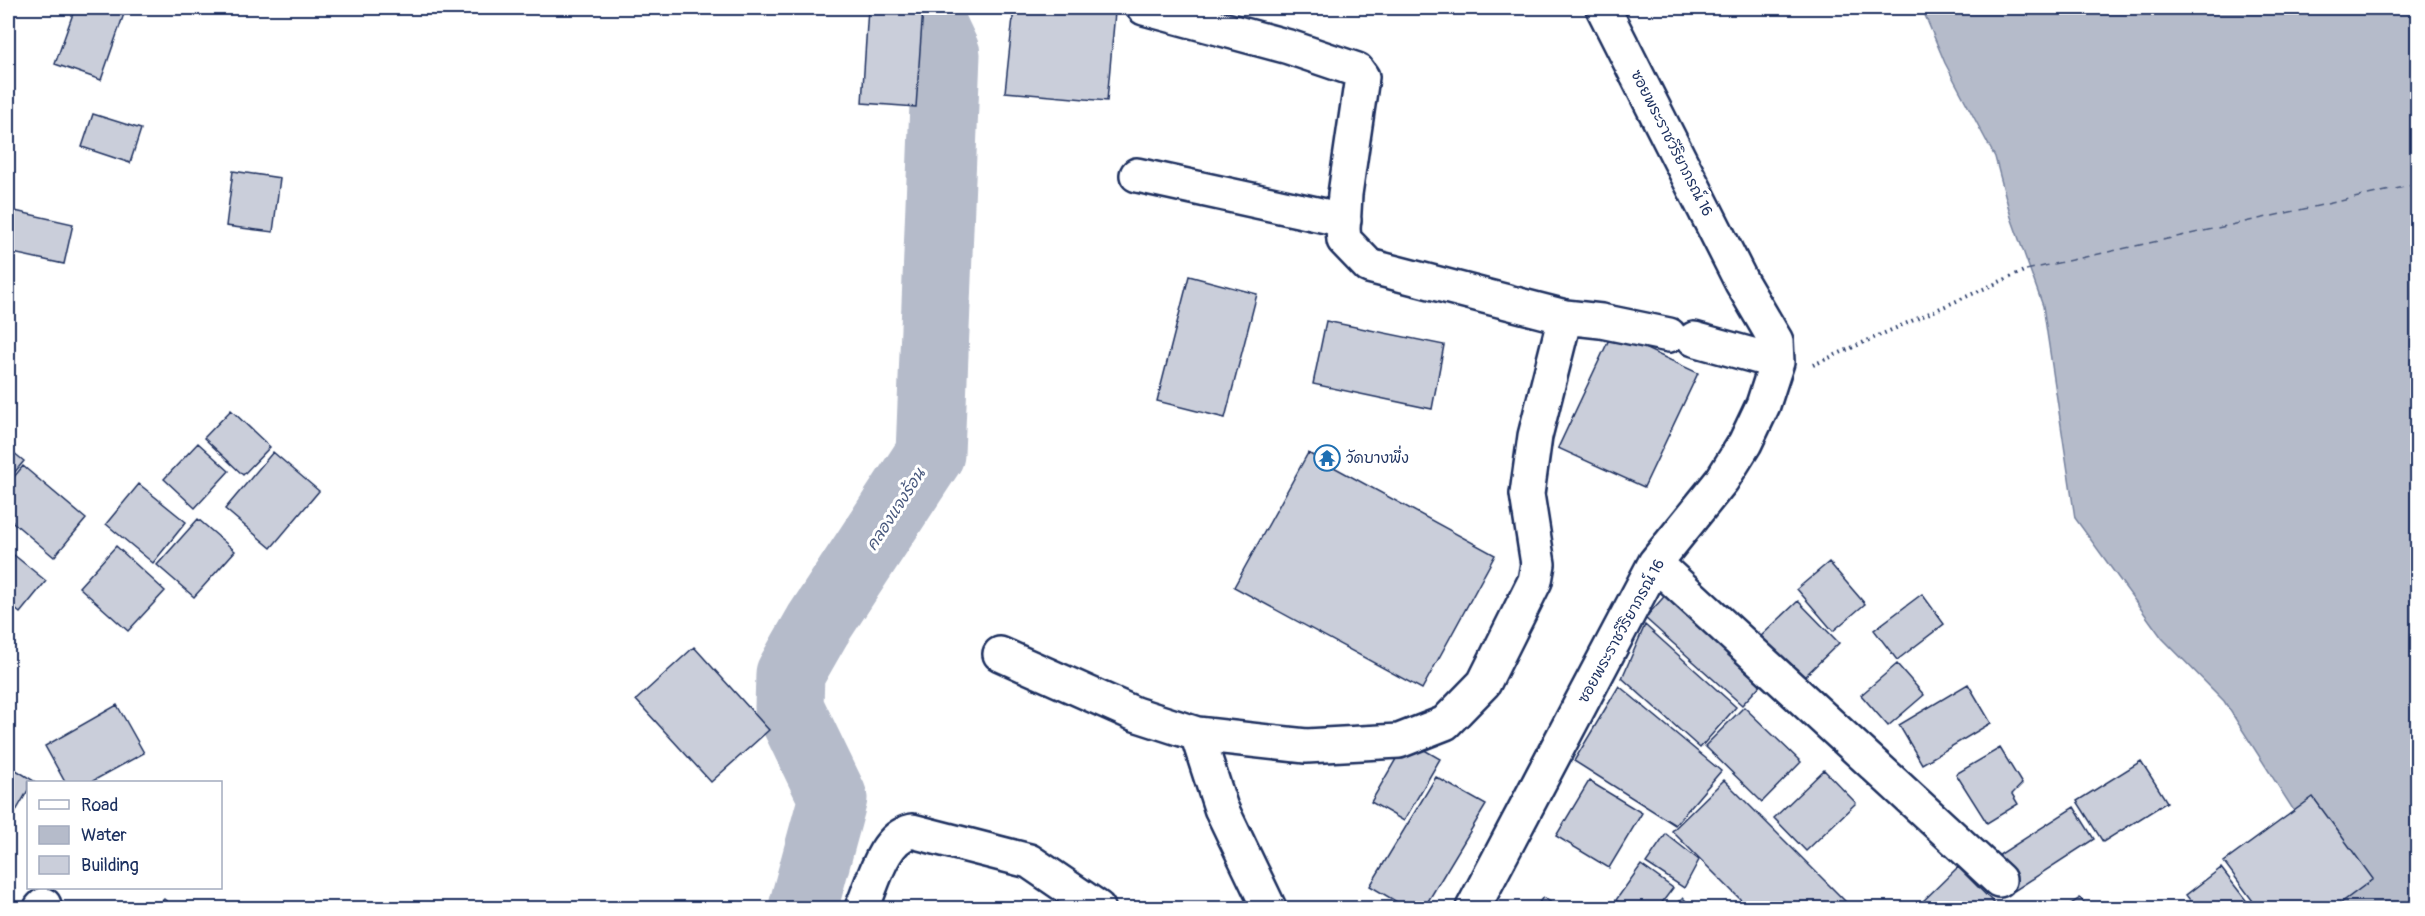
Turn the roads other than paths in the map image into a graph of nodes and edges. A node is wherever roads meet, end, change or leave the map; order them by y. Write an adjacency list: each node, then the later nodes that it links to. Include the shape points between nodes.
1 (1144, 8): 4 (street, via 1289,47 1357,70 1362,78)
2 (1603, 8): 6 (street, ซอยพระราชวีริยาภรณ์ 16, via 1742,283 1776,341)
3 (1137, 175): 4 (street)
4 (1344, 220): 5 (street, via 1344,240 1369,266)
5 (1565, 317): 6 (street, via 1681,337); 9 (street, via 1535,436 1527,494 1538,564 1535,581 1485,683 1445,723 1399,741 1306,746)
6 (1777, 362): 7 (street, ซอยพระราชวีริยาภรณ์ 16, via 1745,443 1722,480)
7 (1655, 563): 10 (street); 14 (street, ซอยพระราชวีริยาภรณ์ 16)
8 (1000, 654): 9 (street, via 1135,714)
9 (1197, 735): 13 (street, via 1221,808)
10 (1999, 880)
11 (862, 909): 12 (street, via 887,850 904,833 912,831 1029,861)
12 (1098, 909)
13 (1269, 909)
14 (1473, 909)

